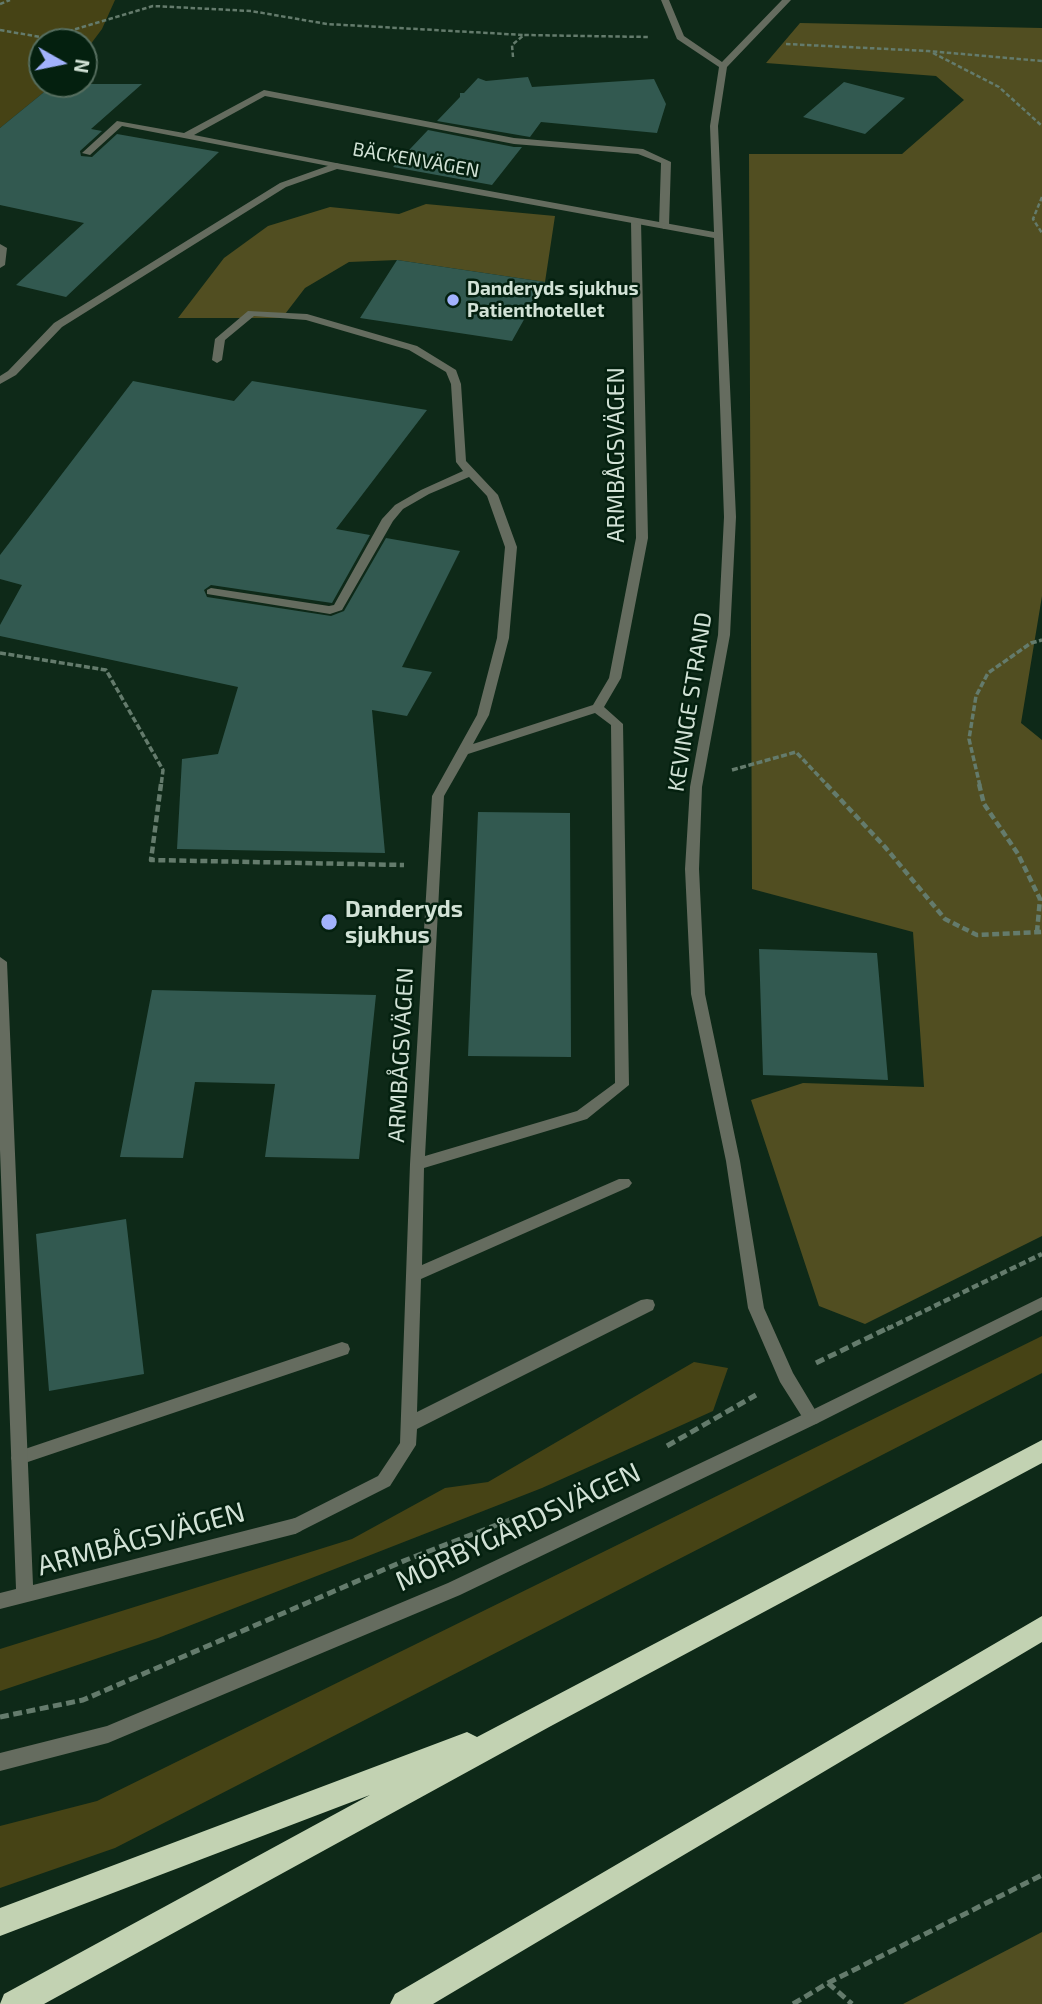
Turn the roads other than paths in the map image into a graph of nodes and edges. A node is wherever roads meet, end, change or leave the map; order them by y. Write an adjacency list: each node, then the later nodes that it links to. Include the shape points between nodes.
1 (665, 0): 3 (street, via 680,37)
2 (787, 0): 3 (street)
3 (723, 66): 9 (street, KEVINGE STRAND, via 715,126)
4 (184, 136): 5 (street, via 120,123); 6 (street); 8 (street, via 264,93 514,141 640,151 666,162)
5 (87, 153)
6 (336, 166): 7 (street, BÄCKENVÄGEN); 13 (street, BÄCKENVÄGEN, via 284,185 58,325)
7 (636, 221): 8 (street, BÄCKENVÄGEN); 16 (street, ARMBÅGSVÄGEN, via 642,538 615,678)
8 (664, 226): 9 (street, BÄCKENVÄGEN)
9 (719, 236): 25 (street, KEVINGE STRAND, via 730,517 724,635 696,787 692,869 698,994 733,1161 756,1308 786,1377)
10 (0, 247): 11 (street)
11 (0, 265)
12 (216, 360): 14 (street, via 220,339 252,313 307,317 413,348 451,370 461,463)
13 (0, 381)
14 (470, 472): 15 (street, via 399,507 338,607 330,610); 17 (street, ARMBÅGSVÄGEN, via 492,495 511,547 503,638 483,715)
15 (211, 592)
16 (597, 708): 17 (street); 19 (street, via 617,724 622,1085 582,1115)
17 (464, 751): 19 (street, ARMBÅGSVÄGEN, via 438,796)
18 (0, 962): 28 (street)
19 (417, 1164): 21 (street, ARMBÅGSVÄGEN)
20 (624, 1183): 21 (street)
21 (413, 1276): 26 (street, ARMBÅGSVÄGEN)
22 (1042, 1303): 25 (street, MÖRBYGÅRDSVÄGEN)
23 (646, 1305): 26 (street)
24 (342, 1349): 28 (street)
25 (813, 1418): 33 (street, MÖRBYGÅRDSVÄGEN, via 428,1599 108,1734)
26 (408, 1425): 29 (street, ARMBÅGSVÄGEN, via 408,1445 383,1481 295,1526)
27 (1042, 1451): 32 (highway)
28 (19, 1458): 29 (street)
29 (25, 1596): 30 (street, ARMBÅGSVÄGEN)
30 (0, 1601)
31 (1042, 1628): 36 (highway)
32 (541, 1717): 34 (highway); 35 (highway)
33 (0, 1762)
34 (0, 1922)
35 (14, 2004)
36 (405, 2004)

